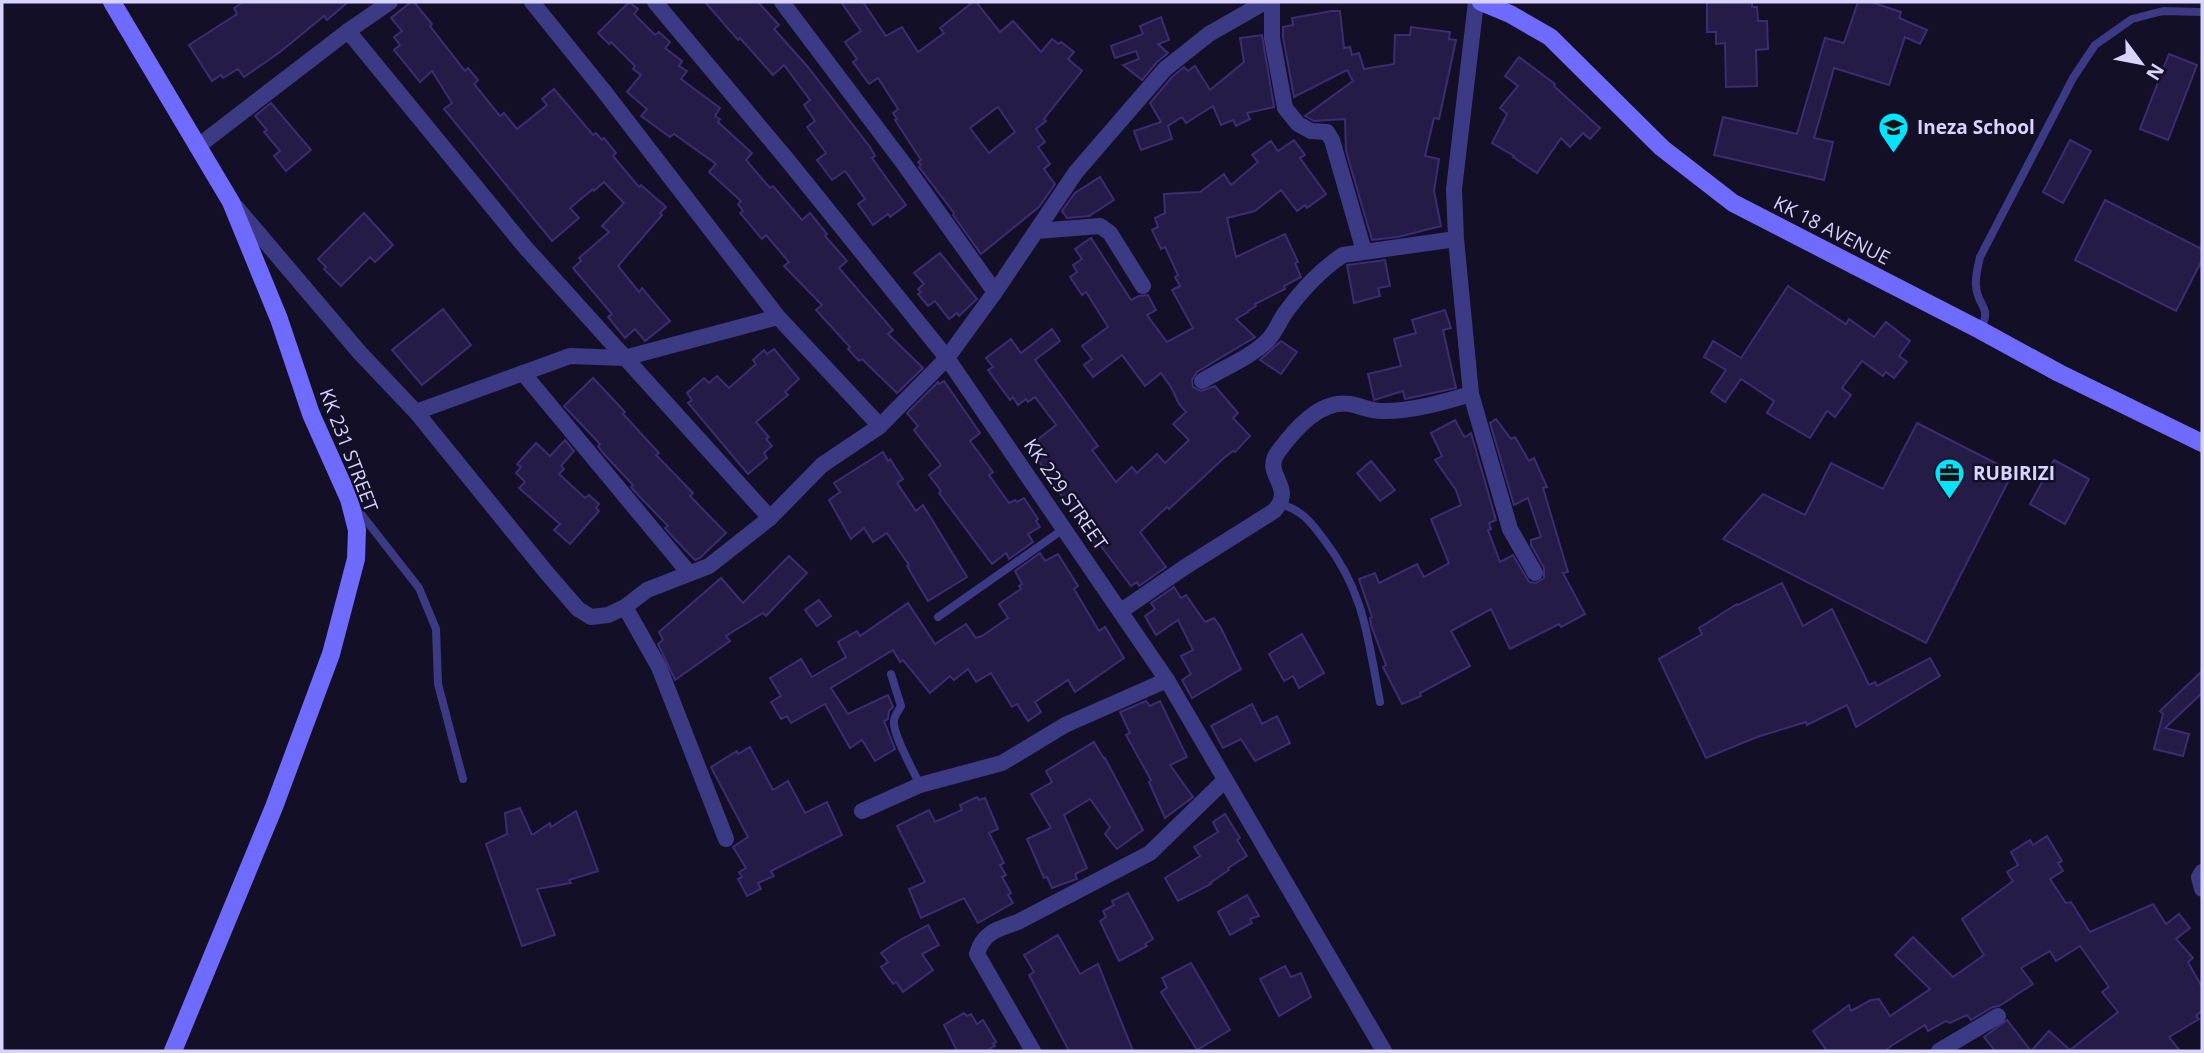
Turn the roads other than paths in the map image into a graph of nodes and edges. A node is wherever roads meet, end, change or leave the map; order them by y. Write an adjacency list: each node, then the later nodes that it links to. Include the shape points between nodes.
1 (113, 2): 11 (main road, KK 231 STREET)
2 (390, 2): 10 (street)
3 (532, 2): 18 (street)
4 (655, 2): 21 (street, KK 229 STREET)
5 (782, 2): 17 (street)
6 (1265, 2): 13 (street, via 1209,34 1165,68 1076,172)
7 (1272, 2): 15 (street, via 1272,38 1285,108 1298,124 1327,132 1332,140)
8 (1478, 2): 14 (street, via 1455,177); 19 (main road, KK 18 AVENUE, via 1550,37 1662,148 1732,203)
9 (2202, 12): 19 (lane, via 2163,11 2132,19 2095,46 2073,78 1980,257 1976,287 1987,315)
10 (348, 32): 11 (street); 20 (street, via 525,247)
11 (197, 147): 12 (main road, KK 231 STREET)
12 (231, 202): 25 (street); 28 (main road, KK 231 STREET, via 279,319 311,414)
13 (1037, 230): 16 (street, via 1100,226 1110,233); 17 (street)
14 (1455, 239): 15 (street); 24 (street)
15 (1364, 251): 23 (street, via 1343,254 1330,263 1257,350)
16 (1143, 286)
17 (995, 292): 21 (street)
18 (778, 317): 20 (street); 26 (street)
19 (1980, 330): 27 (main road, KK 18 AVENUE)
20 (625, 358): 22 (street, via 570,356); 30 (street)
21 (947, 358): 26 (street); 31 (street, KK 229 STREET)
22 (523, 373): 25 (street); 32 (street)
23 (1202, 381)
24 (1471, 394): 29 (street, via 1433,405 1382,411 1351,404 1323,407 1275,455); 33 (street, via 1510,529)
25 (416, 412): 34 (street, via 578,609 591,617)
26 (880, 426): 30 (street, via 822,465)
27 (2202, 443)
28 (349, 499): 40 (lane, via 419,588 436,629 438,684); 48 (main road, KK 231 STREET, via 357,530 356,559 331,654 274,807)
29 (1281, 504): 35 (street); 39 (lane, via 1302,512 1341,562 1354,587)
30 (770, 518): 32 (street, via 709,566)
31 (1065, 528): 35 (street, KK 229 STREET); 36 (lane)
32 (689, 573): 34 (street, via 646,590)
33 (1535, 573)
34 (625, 607): 44 (street, via 659,667)
35 (1121, 611): 38 (street, KK 229 STREET)
36 (938, 617)
37 (891, 674): 42 (lane, via 901,706 895,726)
38 (1167, 680): 41 (street, KK 229 STREET); 42 (street, via 1065,725 1002,763)
39 (1380, 702)
40 (463, 779)
41 (1225, 780): 49 (street, via 1150,853 995,930 980,942 977,954); 50 (street, KK 229 STREET)
42 (920, 785): 43 (street)
43 (862, 811)
44 (726, 839)
45 (2202, 872): 46 (street)
46 (2202, 889)
47 (1998, 1016): 51 (street)
48 (173, 1051)
49 (1033, 1051)
50 (1384, 1051)
51 (1939, 1051)

